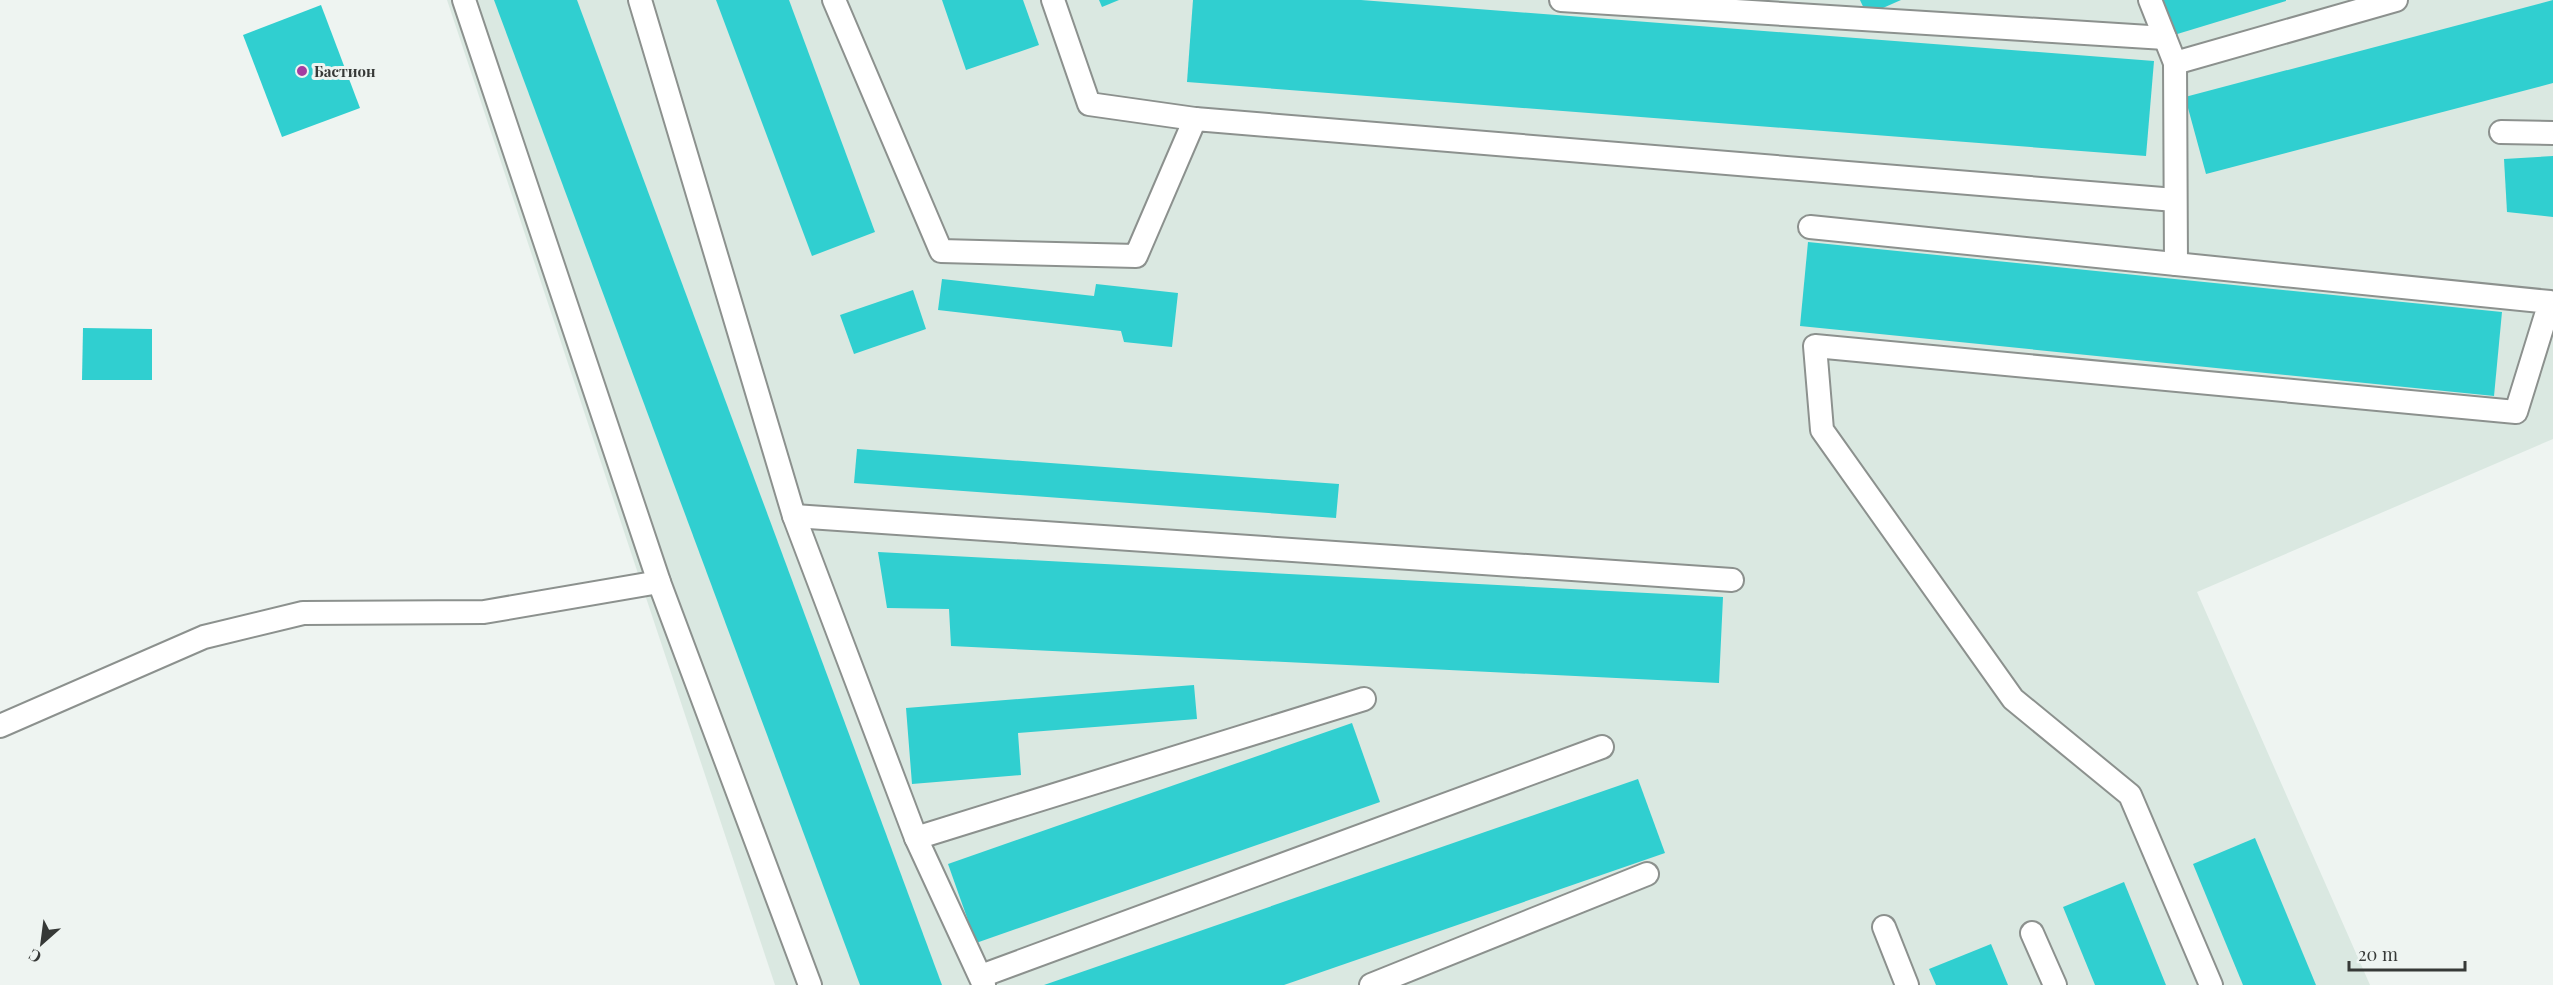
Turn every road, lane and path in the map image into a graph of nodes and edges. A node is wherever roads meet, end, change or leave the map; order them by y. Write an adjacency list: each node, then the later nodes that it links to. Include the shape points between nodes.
1 (464, 0): 20 (lane)
2 (640, 0): 18 (lane)
3 (834, 0): 12 (lane, via 941,251 1136,256)
4 (1053, 0): 12 (lane, via 1089,104)
5 (1561, 0): 8 (lane)
6 (2150, 0): 10 (lane)
7 (2396, 0): 11 (lane)
8 (1699, 4): 9 (lane)
9 (1834, 9): 10 (lane)
10 (2165, 38): 11 (lane)
11 (2175, 63): 15 (lane)
12 (1195, 119): 15 (lane)
13 (2501, 132): 14 (lane)
14 (2553, 133)
15 (2175, 200): 17 (lane)
16 (1810, 227): 17 (lane)
17 (2176, 264): 33 (lane, via 2550,302 2517,412 1815,346 1822,430 2013,699 2130,795)
18 (794, 516): 19 (lane); 24 (lane)
19 (1732, 579)
20 (659, 582): 22 (lane, via 484,612 303,613 204,637); 29 (lane)
21 (1364, 699): 24 (lane)
22 (0, 726)
23 (1602, 747): 28 (lane)
24 (916, 838): 28 (lane)
25 (1647, 874): 30 (lane)
26 (1884, 927): 31 (lane)
27 (2032, 933): 32 (lane)
28 (982, 981)
29 (810, 985)
30 (1371, 985)
31 (1907, 985)
32 (2055, 985)
33 (2211, 985)

